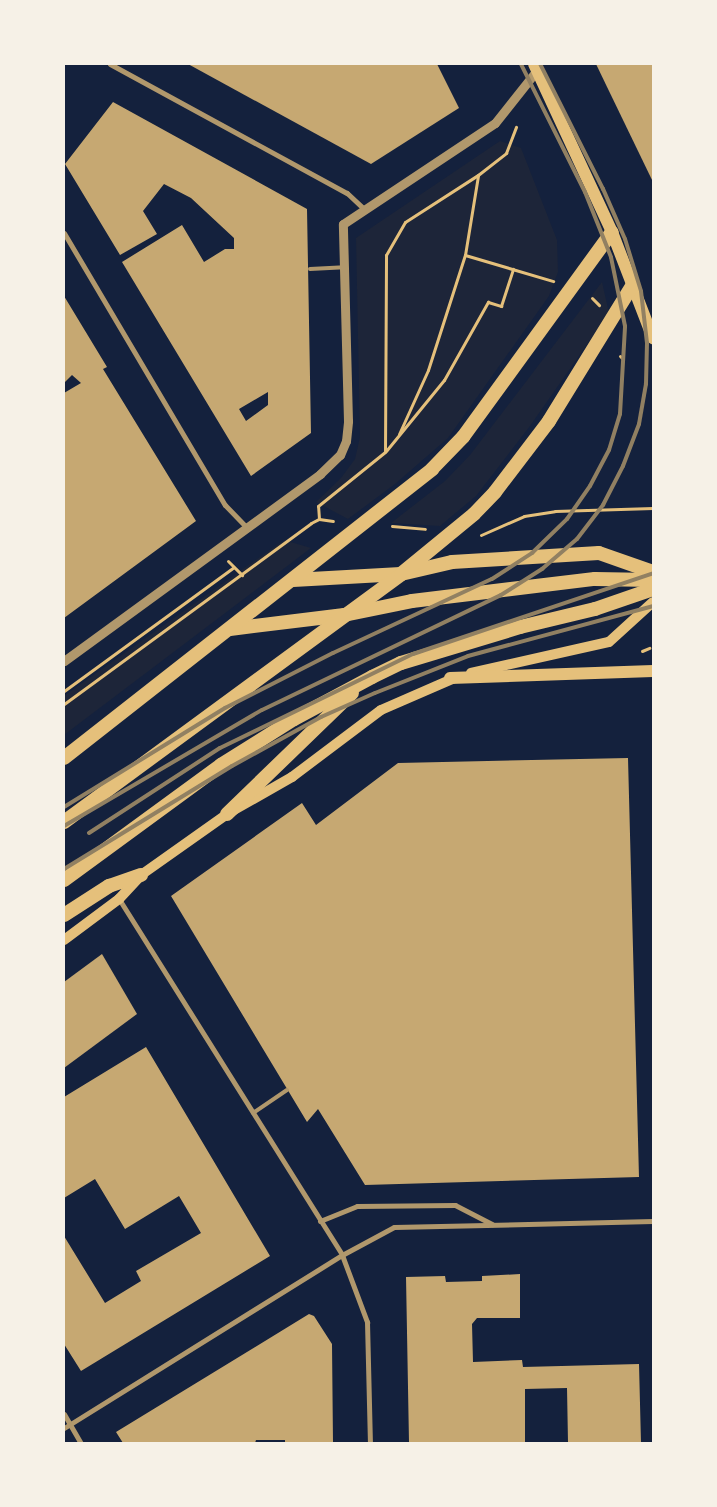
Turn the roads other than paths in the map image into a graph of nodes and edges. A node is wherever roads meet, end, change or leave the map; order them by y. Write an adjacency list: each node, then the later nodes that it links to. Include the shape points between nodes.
1 (110, 64): 3 (street, via 348,193)
2 (538, 66): 3 (street, via 495,123); 4 (main road)
3 (366, 210): 6 (street, via 343,224)
4 (612, 232): 8 (main road); 13 (highway, via 448,453 414,485 335,544)
5 (64, 233): 10 (street, via 225,505)
6 (344, 267): 7 (lane); 10 (street, via 346,441 328,468)
7 (310, 268)
8 (632, 286): 9 (main road); 12 (highway, via 549,421 495,492 474,514)
9 (653, 338)
10 (247, 528): 19 (street)
11 (653, 572): 12 (highway, via 599,553 452,562)
12 (401, 574): 13 (highway); 17 (highway)
13 (294, 580): 18 (highway)
14 (653, 580): 17 (highway, via 595,579 412,601)
15 (653, 589): 22 (highway, via 595,609 520,627 401,663)
16 (653, 602): 21 (main road, via 609,642)
17 (344, 616): 18 (highway); 25 (highway)
18 (230, 629): 23 (highway)
19 (64, 661)
20 (653, 671): 21 (main road)
21 (450, 678): 24 (main road, via 381,710 292,777)
22 (365, 680): 24 (highway); 26 (highway, via 294,719 221,766)
23 (64, 758)
24 (227, 814): 27 (main road)
25 (64, 822)
26 (70, 871): 28 (highway)
27 (141, 875): 29 (main road); 30 (highway, via 109,886)
28 (64, 880)
29 (119, 898): 31 (main road); 33 (street)
30 (64, 915)
31 (64, 940)
32 (287, 1090): 33 (lane)
33 (253, 1113): 34 (street)
34 (320, 1221): 36 (street, via 358,1206 455,1205); 37 (street)
35 (653, 1222): 36 (street)
36 (493, 1224): 37 (street, via 394,1227)
37 (342, 1255): 39 (street); 42 (street, via 368,1322)
38 (64, 1414): 39 (street)
39 (70, 1424): 40 (street); 41 (street)
40 (64, 1428)
41 (81, 1443)
42 (370, 1443)

